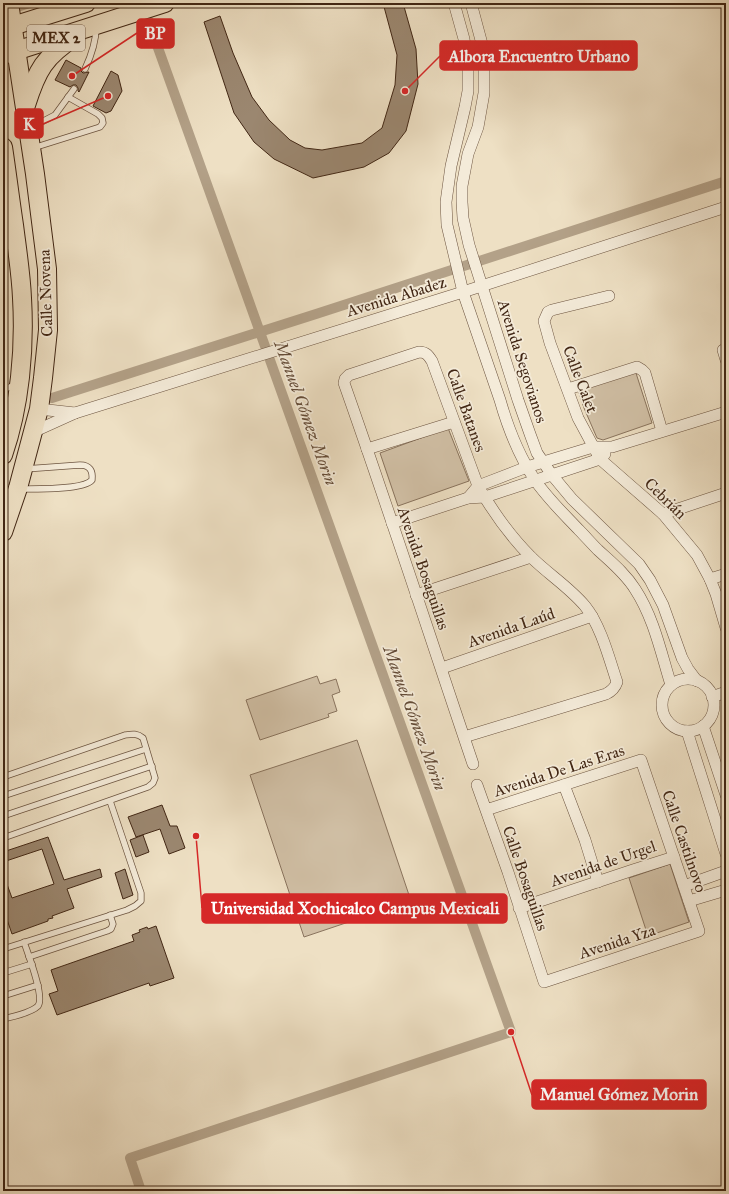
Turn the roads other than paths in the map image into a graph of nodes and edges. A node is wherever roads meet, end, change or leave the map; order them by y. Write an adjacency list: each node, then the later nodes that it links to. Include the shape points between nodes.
1 (9, 3): 7 (main road, Calle Novena)
2 (86, 3): 7 (main road, MEX 2)
3 (165, 3): 6 (main road, MEX 2)
4 (454, 3): 18 (street, via 464,39 468,91 451,166 446,202 447,226)
5 (471, 3): 17 (street, Avenida Segovianos, via 482,44 484,93 462,186 462,212)
6 (94, 26): 8 (main road, MEX 2); 9 (lane, via 96,37); 12 (main road, via 51,55 39,71)
7 (7, 28): 8 (main road, Calle Novena)
8 (9, 53): 12 (main road, Calle Novena)
9 (85, 69)
10 (74, 89): 11 (lane)
11 (68, 97): 13 (lane, via 54,114); 14 (lane, via 98,114 103,123 100,127)
12 (25, 110): 13 (main road, Calle Novena)
13 (28, 129): 14 (main road, Calle Novena)
14 (31, 149): 29 (main road, Calle Novena, via 47,269 48,330 44,378)
15 (4, 158): 27 (main road, Calle Novena, via 22,298 23,340)
16 (726, 207): 19 (street, Avenida Abadez)
17 (469, 243): 18 (street); 19 (street, Avenida Segovianos)
18 (453, 250): 20 (street)
19 (480, 281): 20 (street, Avenida Abadez); 22 (street, Avenida Segovianos)
20 (461, 287): 23 (street); 31 (street, Avenida Abadez)
21 (609, 296): 28 (street, Calle Calet, via 552,310 548,312 544,321)
22 (486, 301): 23 (street); 24 (street, Avenida Segovianos)
23 (468, 308): 25 (street)
24 (494, 324): 25 (street); 40 (street, Avenida Segovianos, via 530,434)
25 (476, 330): 41 (street, via 512,438)
26 (419, 352): 32 (street, Calle Batanes, via 424,352 432,361); 37 (street, Avenida Bosaguillas, via 349,374 345,379 344,383)
27 (11, 387): 38 (main road, Calle Novena, via 14,418)
28 (568, 389): 33 (street, via 637,366 645,373); 35 (street, Calle Calet, via 578,418)
29 (38, 409): 31 (street, Avenida Abadez); 34 (main road, Calle Novena)
30 (726, 412): 33 (street)
31 (75, 413): 34 (street, Avenida Abadez)
32 (454, 422): 37 (street); 45 (street, Calle Batanes)
33 (662, 431): 36 (street)
34 (33, 432): 42 (main road, Calle Novena)
35 (593, 447): 36 (street); 39 (street, Cebrián); 40 (street)
36 (612, 447): 39 (street)
37 (367, 449): 51 (street, Avenida Bosaguillas)
38 (3, 454)
39 (600, 459): 43 (street); 50 (street, Cebrián)
40 (542, 462): 41 (street); 43 (street, Avenida Segovianos)
41 (527, 467): 44 (street); 45 (street)
42 (23, 469): 46 (main road, Calle Novena); 46 (lane, via 84,465 89,467 93,478 91,482 81,486)
43 (552, 475): 44 (street); 60 (street, Avenida Segovianos, via 572,499 639,564 663,605 682,658)
44 (536, 481): 48 (street); 61 (street, via 556,506 625,575 635,589 650,619)
45 (478, 486): 48 (street, Calle Batanes); 49 (street)
46 (18, 488): 52 (main road, Calle Novena)
47 (726, 493): 50 (street)
48 (485, 497): 49 (street); 53 (street, Calle Batanes, via 493,511)
49 (468, 498): 51 (street)
50 (663, 514): 55 (street, Cebrián, via 697,555)
51 (392, 523): 56 (street, Avenida Bosaguillas)
52 (3, 532)
53 (531, 557): 56 (street); 57 (street, Calle Batanes, via 554,576)
54 (726, 574): 55 (street)
55 (710, 579): 58 (street, Cebrián)
56 (416, 595): 59 (street, Avenida Bosaguillas)
57 (592, 616): 59 (street, Avenida Laúd); 66 (street, Calle Batanes, via 617,682 612,691)
58 (726, 628)
59 (442, 668): 66 (street, Avenida Bosaguillas)
60 (697, 681): 61 (street, via 683,679); 63 (street, via 709,690)
61 (671, 685): 65 (street, via 663,698 663,713 672,726)
62 (726, 692): 63 (street)
63 (712, 697): 64 (street, via 713,710 708,722)
64 (703, 726): 65 (street); 74 (street)
65 (687, 731): 80 (street)
66 (464, 737): 69 (street, Avenida Bosaguillas)
67 (146, 749): 70 (lane); 71 (lane, via 143,738 139,735 124,735); 75 (lane)
68 (641, 760): 73 (street, Avenida De Las Eras); 81 (street, Calle Castilnovo)
69 (473, 764)
70 (152, 766): 76 (lane, via 155,778 153,783); 78 (lane)
71 (3, 777)
72 (477, 785): 77 (street, Calle Bosaguillas)
73 (564, 785): 77 (street, Avenida De Las Eras); 83 (street)
74 (726, 795)
75 (3, 796)
76 (110, 801): 79 (lane); 88 (lane, via 141,893 141,901 135,906)
77 (486, 810): 87 (street, Calle Bosaguillas)
78 (3, 816)
79 (3, 838)
80 (726, 854)
81 (674, 857): 83 (street, Avenida de Urgel); 84 (street, Calle Castilnovo)
82 (726, 871): 84 (street)
83 (598, 882): 87 (street, Avenida de Urgel)
84 (684, 886): 86 (street, Calle Castilnovo)
85 (726, 890): 86 (street)
86 (689, 901): 89 (street, Calle Castilnovo)
87 (519, 908): 95 (street, Calle Bosaguillas)
88 (110, 914): 90 (lane); 92 (lane, via 113,924 111,929)
89 (699, 931): 95 (street, Avenida Yza)
90 (24, 942): 91 (lane); 92 (lane)
91 (3, 949)
92 (29, 957): 93 (lane)
93 (32, 964): 94 (lane); 96 (lane)
94 (3, 973)
95 (544, 982)
96 (38, 985): 97 (lane); 98 (lane, via 38,1005 32,1010)
97 (3, 996)
98 (3, 1020)

